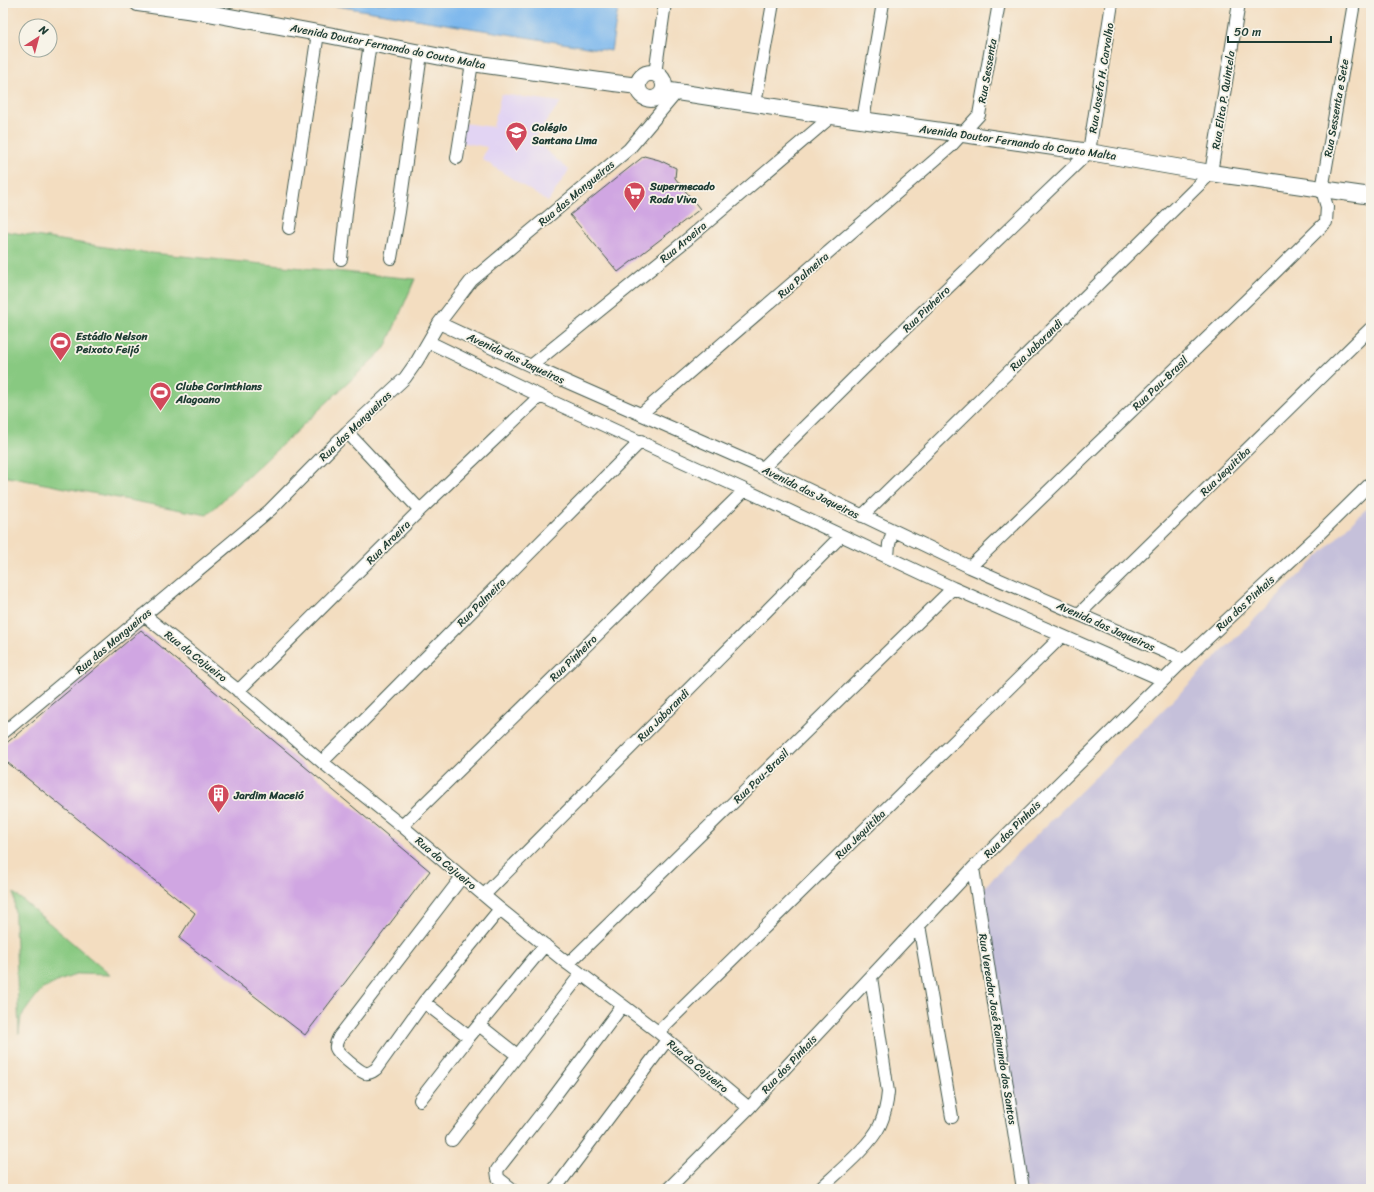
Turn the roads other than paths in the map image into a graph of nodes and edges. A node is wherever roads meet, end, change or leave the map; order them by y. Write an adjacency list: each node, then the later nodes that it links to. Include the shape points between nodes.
1 (138, 3): 9 (street, Avenida Doutor Fernando do Couto Malta)
2 (665, 3): 14 (street)
3 (773, 3): 17 (street)
4 (883, 3): 19 (street)
5 (999, 3): 20 (street, Rua Sessenta, via 979,115)
6 (1112, 3): 21 (street, Rua Josefa H. Carvalho)
7 (1239, 3): 23 (street, Rua Elita P. Quintela)
8 (1354, 3): 24 (street, Rua Sessenta e Sete)
9 (209, 8): 10 (street, Avenida Doutor Fernando do Couto Malta)
10 (318, 32): 11 (street, Avenida Doutor Fernando do Couto Malta); 26 (street)
11 (370, 43): 12 (street, Avenida Doutor Fernando do Couto Malta); 28 (street)
12 (421, 54): 13 (street, Avenida Doutor Fernando do Couto Malta); 27 (street)
13 (472, 63): 15 (street, Avenida Doutor Fernando do Couto Malta); 22 (street)
14 (655, 74): 15 (street, via 647,74 641,78); 16 (street, via 661,77)
15 (638, 86): 16 (street, via 640,93 646,98 653,99)
16 (670, 91): 17 (street, Avenida Doutor Fernando do Couto Malta); 29 (street, Rua das Mangueiras, via 629,149 471,281)
17 (755, 104): 18 (street, Avenida Doutor Fernando do Couto Malta)
18 (832, 116): 19 (street, Avenida Doutor Fernando do Couto Malta); 32 (street, Rua Aroeira, via 689,238)
19 (863, 120): 20 (street, Avenida Doutor Fernando do Couto Malta)
20 (963, 134): 21 (street, Avenida Doutor Fernando do Couto Malta); 34 (street, Rua Palmeira)
21 (1089, 152): 23 (street, Avenida Doutor Fernando do Couto Malta); 37 (street, Rua Pinheiro)
22 (457, 158)
23 (1211, 173): 24 (street, Avenida Doutor Fernando do Couto Malta); 41 (street, Rua Jaborandi)
24 (1322, 190): 25 (street, Avenida Doutor Fernando do Couto Malta); 45 (street, Rua Pau-Brasil, via 1327,207 1326,222)
25 (1371, 196)
26 (289, 228)
27 (391, 258)
28 (341, 259)
29 (439, 323): 31 (street, Rua das Mangueiras); 32 (street, Avenida das Jaqueiras)
30 (1371, 328): 47 (street, Rua Jequitiba)
31 (429, 342): 33 (street, Avenida das Jaqueiras); 35 (street, Rua das Mangueiras, via 405,378)
32 (531, 366): 34 (street, Avenida das Jaqueiras)
33 (540, 396): 36 (street, Avenida das Jaqueiras); 40 (street, Rua Aroeira)
34 (641, 414): 37 (street, Avenida das Jaqueiras)
35 (347, 432): 40 (street); 48 (street, Rua das Mangueiras, via 270,510)
36 (641, 441): 39 (street, Avenida das Jaqueiras); 54 (street, Rua Palmeira)
37 (764, 468): 41 (street, Avenida das Jaqueiras)
38 (1371, 483): 50 (street, Rua dos Pinhais)
39 (745, 490): 43 (street, Avenida das Jaqueiras); 55 (street, Rua Pinheiro)
40 (420, 510): 52 (street, Rua Aroeira)
41 (862, 516): 42 (street, Avenida das Jaqueiras)
42 (894, 531): 44 (street); 45 (street, Avenida das Jaqueiras)
43 (842, 536): 44 (street, Avenida das Jaqueiras); 58 (street, Rua Jaborandi)
44 (888, 558): 46 (street, Avenida das Jaqueiras)
45 (970, 567): 47 (street, Avenida das Jaqueiras)
46 (953, 588): 49 (street, Avenida das Jaqueiras); 62 (street, Rua Pau-Brasil)
47 (1079, 614): 50 (street, Avenida das Jaqueiras)
48 (144, 615): 52 (street, Rua do Cajueiro); 53 (street, Rua das Mangueiras, via 79,678)
49 (1062, 636): 51 (street, Avenida das Jaqueiras); 68 (street, Rua Jequitiba)
50 (1184, 660): 51 (street, Rua dos Pinhais)
51 (1163, 680): 56 (street, Rua dos Pinhais)
52 (238, 690): 54 (street, Rua do Cajueiro)
53 (3, 733)
54 (322, 762): 55 (street, Rua do Cajueiro)
55 (402, 826): 57 (street, Rua do Cajueiro)
56 (973, 868): 60 (street, Rua dos Pinhais); 79 (street, Rua Vereador José Raimundo dos Santos)
57 (462, 877): 58 (street, Rua do Cajueiro); 65 (street, via 339,1037 336,1042 338,1052 361,1071 371,1072 376,1069)
58 (484, 895): 59 (street, Rua do Cajueiro)
59 (500, 909): 61 (street, Rua do Cajueiro); 65 (street)
60 (919, 925): 64 (street, Rua dos Pinhais); 73 (street)
61 (545, 945): 62 (street, Rua do Cajueiro); 67 (street)
62 (568, 964): 63 (street, Rua do Cajueiro)
63 (581, 974): 66 (street, Rua do Cajueiro); 70 (street)
64 (871, 976): 72 (street, Rua dos Pinhais); 78 (street, via 888,1092 886,1109 880,1127 851,1160)
65 (424, 1002): 69 (street)
66 (622, 1006): 68 (street, Rua do Cajueiro); 75 (street, via 497,1170 498,1178)
67 (479, 1025): 69 (street); 70 (street)
68 (662, 1036): 72 (street, Rua do Cajueiro); 76 (street, Rua Jequitiba)
69 (469, 1037): 71 (street)
70 (517, 1055): 74 (street)
71 (420, 1100)
72 (749, 1108): 77 (street, Rua dos Pinhais)
73 (952, 1117)
74 (452, 1140)
75 (512, 1189)
76 (556, 1189)
77 (668, 1189)
78 (820, 1189)
79 (1023, 1189)

